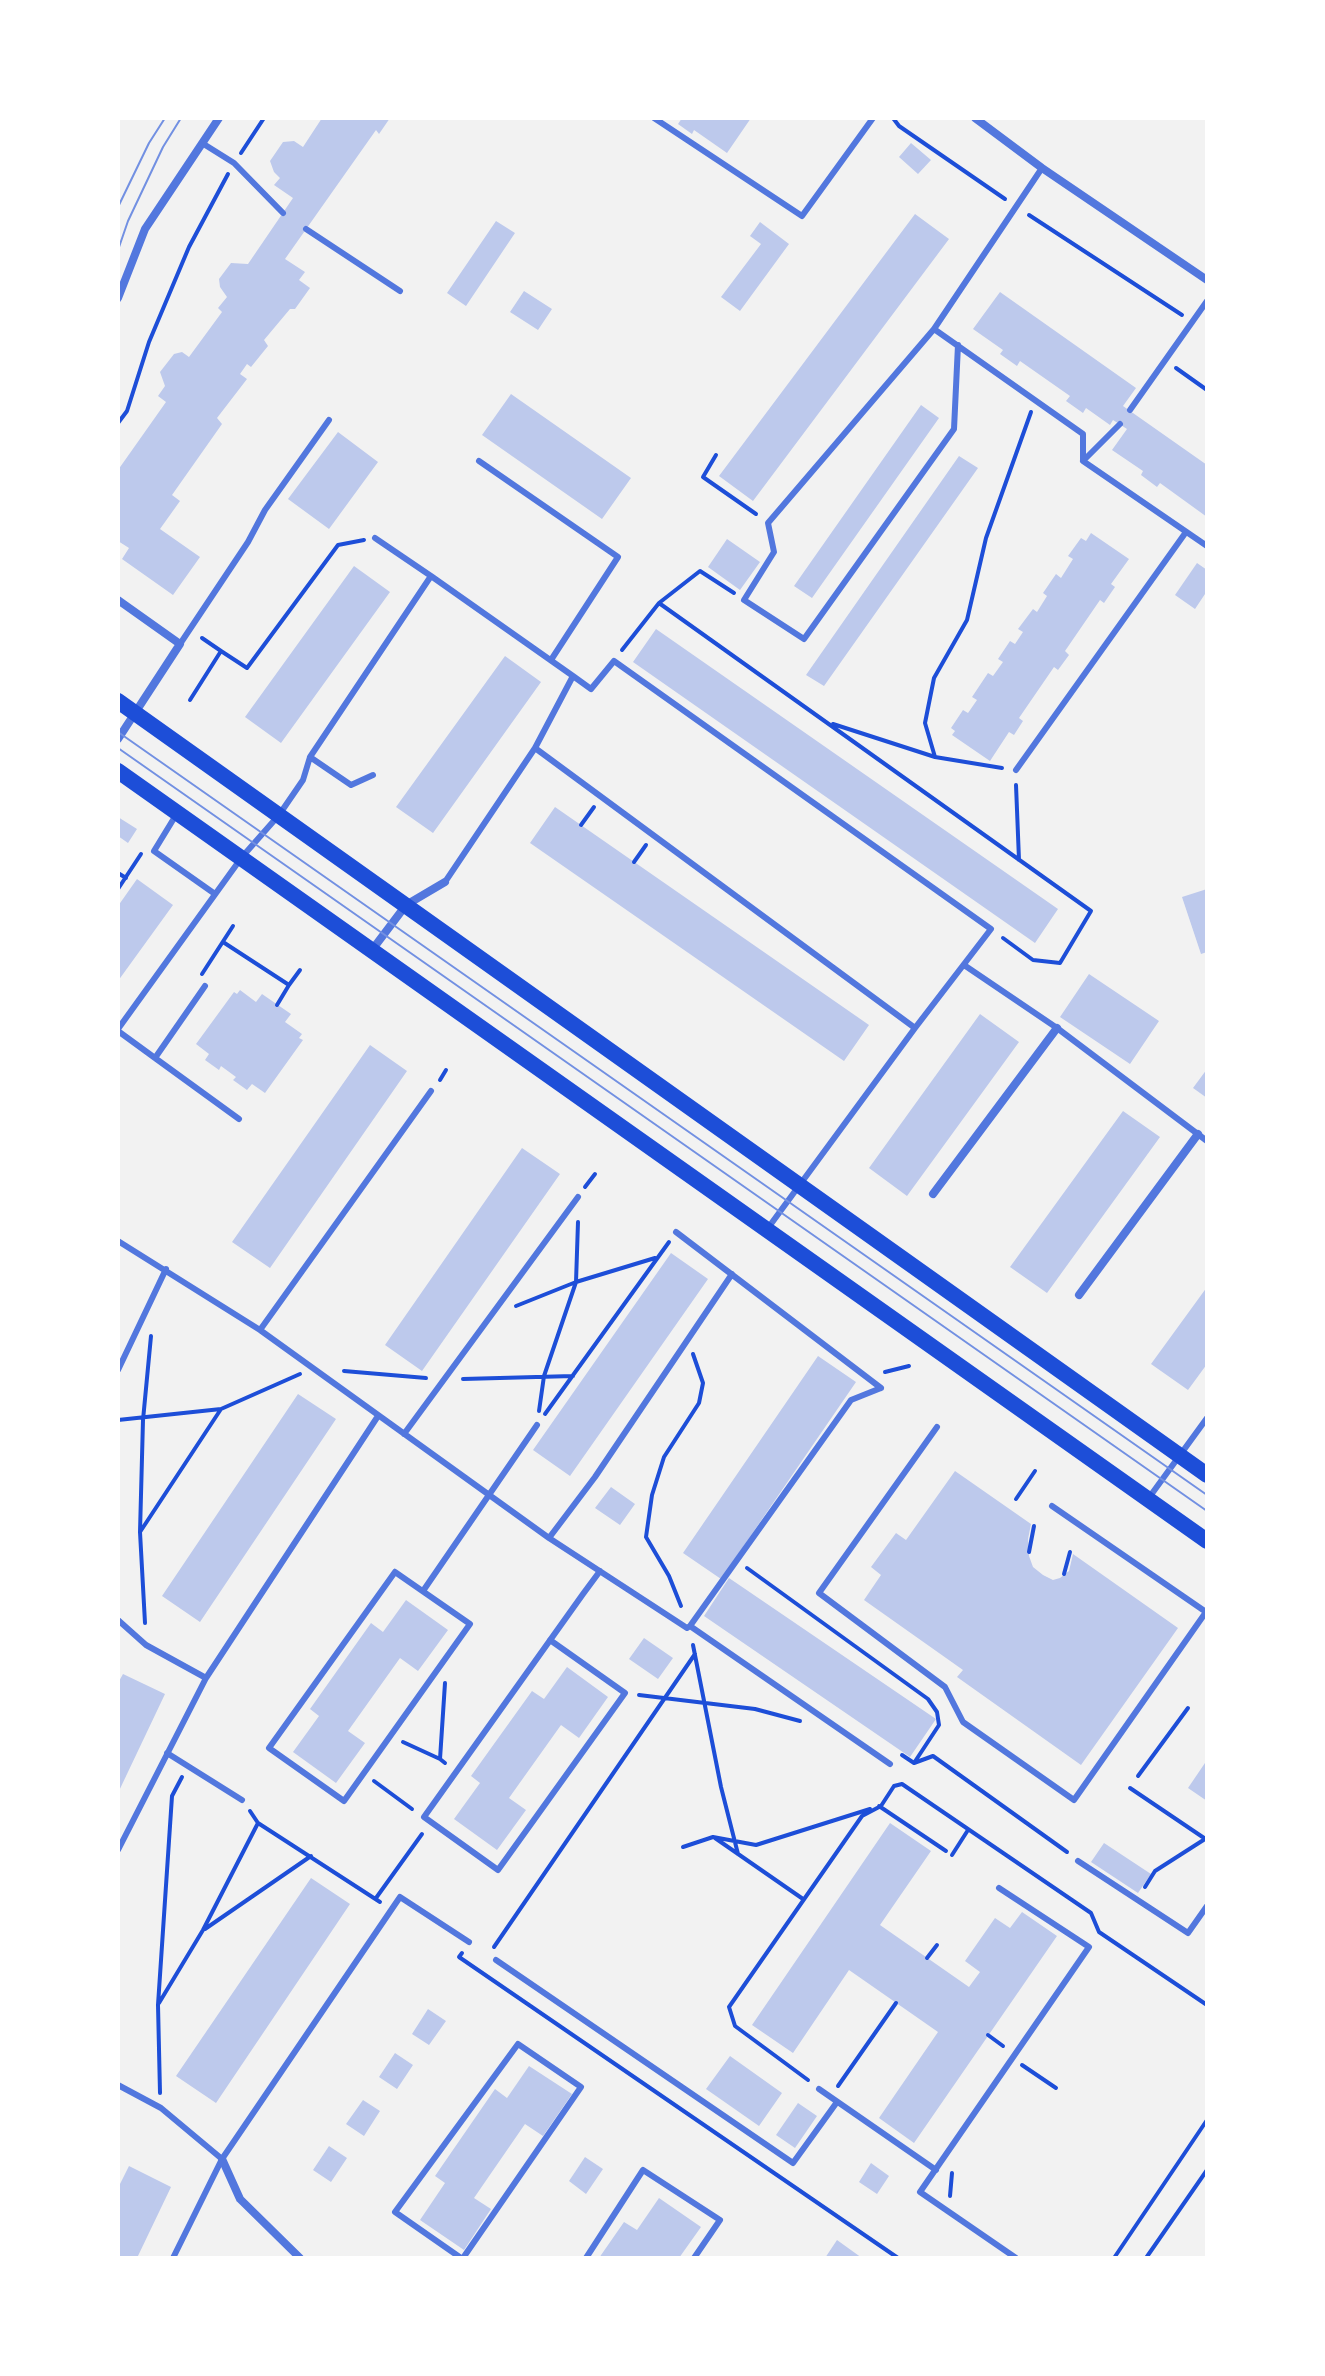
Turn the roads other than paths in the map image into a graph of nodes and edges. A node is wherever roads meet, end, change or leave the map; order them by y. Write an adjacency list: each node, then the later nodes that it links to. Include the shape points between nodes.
1 (219, 118): 5 (street)
2 (654, 118): 3 (lane, via 802,216)
3 (873, 118)
4 (975, 118): 6 (street)
5 (202, 143): 7 (lane, via 234,163); 11 (street, via 145,229)
6 (1042, 168): 9 (street); 13 (lane)
7 (283, 213)
8 (306, 229): 10 (lane)
9 (1207, 280)
10 (400, 291)
11 (118, 298)
12 (1207, 301): 15 (lane)
13 (934, 329): 14 (lane); 14 (lane, via 768,523 774,552 744,600 804,639 954,429)
14 (958, 345): 19 (lane, via 1083,434)
15 (1130, 410)
16 (329, 420): 25 (lane)
17 (1120, 424): 19 (lane)
18 (479, 461): 26 (lane, via 618,557)
19 (1083, 461): 20 (lane)
20 (1186, 532): 22 (lane); 33 (lane)
21 (375, 538): 23 (lane)
22 (1207, 546)
23 (431, 576): 26 (lane); 32 (lane)
24 (118, 600): 25 (street)
25 (180, 644): 29 (street)
26 (551, 660): 27 (lane)
27 (573, 676): 31 (lane); 43 (lane, via 591,689 614,661 991,929)
28 (118, 701): 29 (main road)
29 (135, 713): 30 (street); 37 (main road)
30 (118, 739)
31 (535, 748): 39 (lane); 45 (lane)
32 (310, 757): 35 (lane, via 351,785); 37 (lane, via 303,780)
33 (1016, 770)
34 (118, 771): 36 (main road)
35 (373, 775)
36 (178, 812): 38 (main road); 40 (lane, via 154,851)
37 (279, 815): 38 (lane); 41 (main road)
38 (242, 857): 40 (lane); 42 (main road)
39 (445, 882): 41 (street)
40 (215, 894): 47 (lane)
41 (406, 905): 42 (street); 53 (main road)
42 (372, 950): 56 (main road)
43 (964, 965): 45 (lane); 46 (lane)
44 (205, 986): 48 (lane)
45 (915, 1028): 53 (lane)
46 (1057, 1028): 51 (lane); 54 (street)
47 (118, 1030): 48 (lane)
48 (155, 1058): 50 (lane)
49 (431, 1091): 62 (lane)
50 (239, 1119)
51 (1198, 1134): 52 (lane); 61 (street)
52 (1207, 1141)
53 (800, 1185): 56 (lane); 69 (main road)
54 (933, 1194)
55 (578, 1197): 68 (lane)
56 (767, 1229): 72 (main road)
57 (676, 1232): 60 (lane)
58 (118, 1241): 59 (lane)
59 (166, 1269): 62 (lane); 63 (lane)
60 (732, 1274): 74 (lane); 79 (lane, via 881,1388 851,1400)
61 (1079, 1295)
62 (260, 1330): 64 (lane)
63 (118, 1370)
64 (378, 1416): 68 (lane); 81 (lane)
65 (1207, 1418): 69 (lane)
66 (537, 1425): 71 (lane)
67 (937, 1427): 73 (lane, via 819,1593 945,1687 963,1722 1074,1800 1206,1612)
68 (404, 1434): 71 (lane)
69 (1179, 1455): 70 (main road); 72 (lane)
70 (1207, 1475)
71 (490, 1496): 74 (lane); 77 (lane)
72 (1148, 1499): 75 (main road)
73 (1052, 1506)
74 (549, 1538): 76 (lane)
75 (1207, 1541)
76 (600, 1571): 79 (lane); 80 (lane)
77 (423, 1591): 77 (lane, via 470,1624 344,1801 269,1748 395,1572)
78 (118, 1620): 81 (lane, via 146,1645)
79 (690, 1626): 83 (lane)
80 (550, 1640): 80 (lane, via 424,1817 498,1870 625,1693)
81 (206, 1678): 82 (lane)
82 (167, 1753): 84 (lane); 85 (lane)
83 (890, 1764)
84 (242, 1800)
85 (118, 1850)
86 (1078, 1861): 88 (lane, via 1188,1933)
87 (999, 1888): 95 (lane, via 1089,1947)
88 (1207, 1906)
89 (469, 1942): 94 (lane, via 400,1897)
90 (496, 1960): 93 (lane, via 793,2163)
91 (118, 2085): 94 (lane, via 161,2108)
92 (819, 2089): 93 (lane)
93 (834, 2100): 95 (lane)
94 (222, 2159): 96 (lane); 97 (street, via 240,2199)
95 (936, 2170): 101 (lane, via 920,2192)
96 (173, 2258)
97 (300, 2258)
98 (462, 2258): 98 (lane, via 581,2087 518,2044 395,2212)
99 (586, 2258): 100 (lane, via 643,2170 720,2220)
100 (694, 2258)
101 (1016, 2258)

